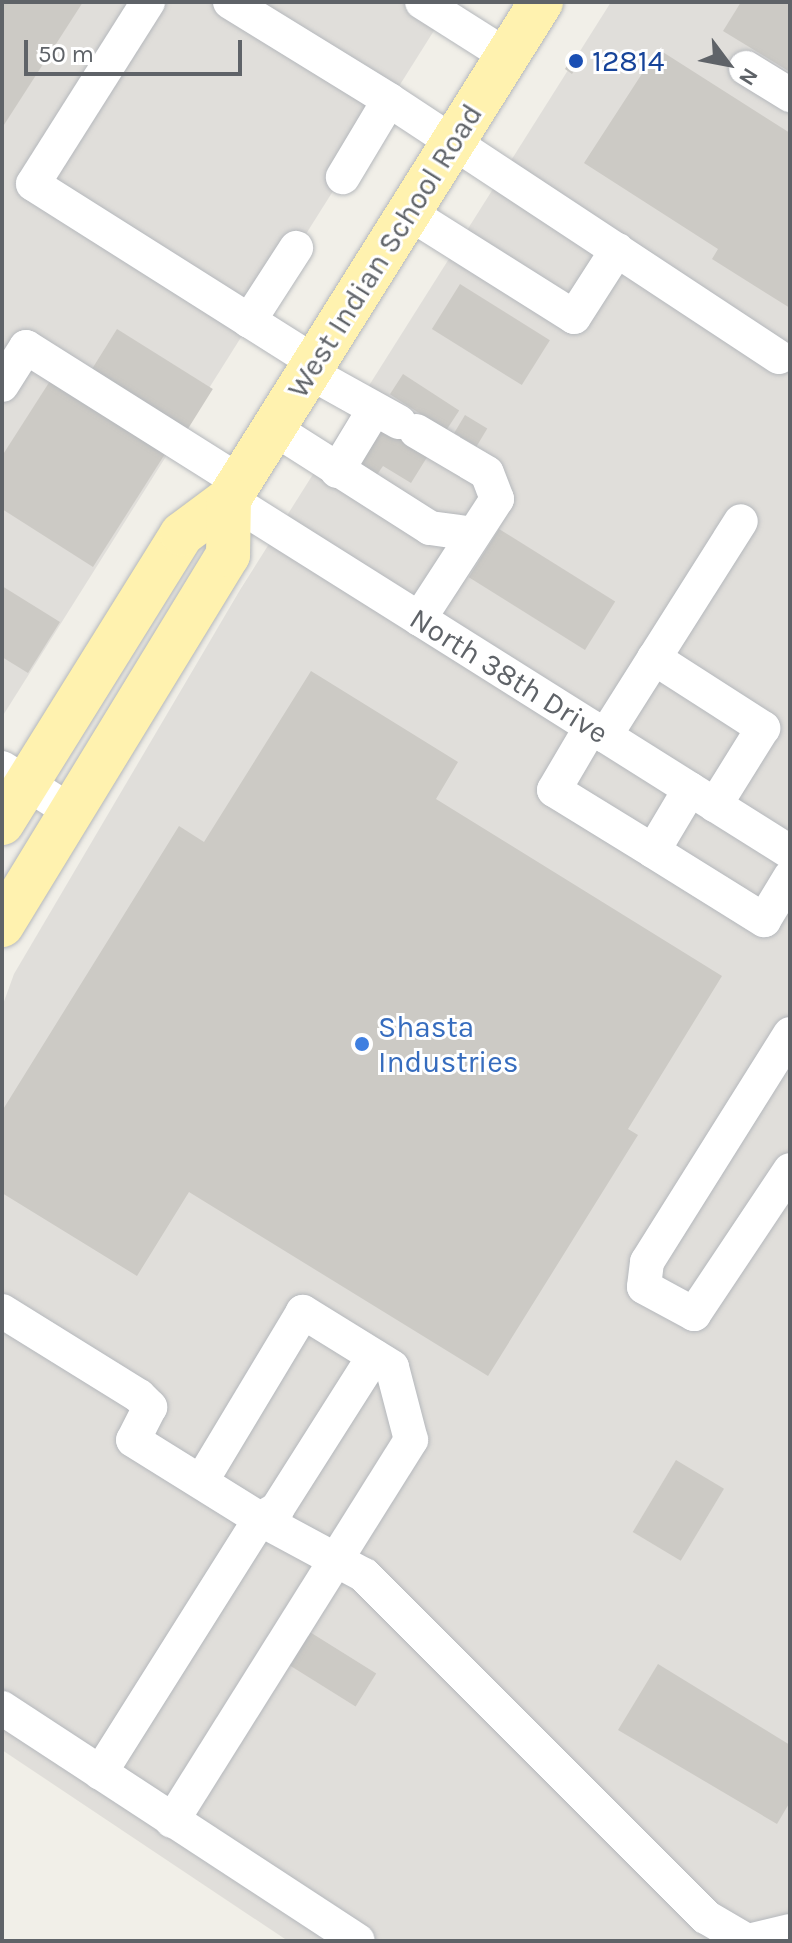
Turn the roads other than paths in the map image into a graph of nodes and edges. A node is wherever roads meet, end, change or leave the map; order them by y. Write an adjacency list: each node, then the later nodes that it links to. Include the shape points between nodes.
1 (148, 2): 14 (street, via 33,184)
2 (230, 2): 8 (street)
3 (422, 2): 5 (street)
4 (541, 2): 5 (main road, West Indian School Road)
5 (507, 56): 9 (main road, West Indian School Road)
6 (746, 68): 7 (street)
7 (790, 95)
8 (389, 100): 9 (street); 10 (street)
9 (454, 140): 11 (main road, West Indian School Road); 13 (street)
10 (343, 177)
11 (409, 213): 13 (street, via 574,317); 16 (main road, West Indian School Road)
12 (296, 248): 14 (street)
13 (617, 250): 15 (street)
14 (249, 321): 16 (street)
15 (779, 357)
16 (312, 367): 18 (street); 19 (main road, West Indian School Road)
17 (2, 385): 21 (street, North 38th Drive, via 26,347)
18 (396, 421): 20 (street); 23 (street, via 487,473 497,499)
19 (273, 428): 20 (street); 21 (main road, West Indian School Road)
20 (337, 471): 23 (street, via 430,528)
21 (234, 490): 24 (street, North 38th Drive); 27 (main road, West Indian School Road, via 182,534); 29 (main road, via 228,555)
22 (741, 521): 25 (street)
23 (474, 534): 24 (street)
24 (419, 619): 26 (street, North 38th Drive)
25 (654, 658): 26 (street); 28 (street, via 763,728)
26 (598, 731): 28 (street, North 38th Drive); 32 (street, via 554,790)
27 (14, 776): 29 (street); 30 (main road, West Indian School Road)
28 (702, 797): 31 (street, North 38th Drive); 32 (street)
29 (72, 812): 34 (main road)
30 (2, 823)
31 (786, 841)
32 (653, 851): 33 (street, via 764,920)
33 (790, 877)
34 (2, 925)
35 (790, 1034): 36 (street, via 647,1262 644,1287 694,1314)
36 (790, 1170)
37 (2, 1311): 39 (street, via 139,1396 150,1407 133,1440)
38 (383, 1362): 39 (street, via 303,1312); 40 (street, via 277,1509); 41 (street, via 411,1440)
39 (201, 1482): 40 (street)
40 (260, 1519): 41 (street); 43 (street)
41 (336, 1557): 44 (street); 47 (street, via 456,1660 706,1917)
42 (2, 1708): 43 (street)
43 (100, 1773): 44 (street)
44 (172, 1821): 46 (street)
45 (790, 1931): 47 (street)
46 (358, 1941)
47 (747, 1941)

